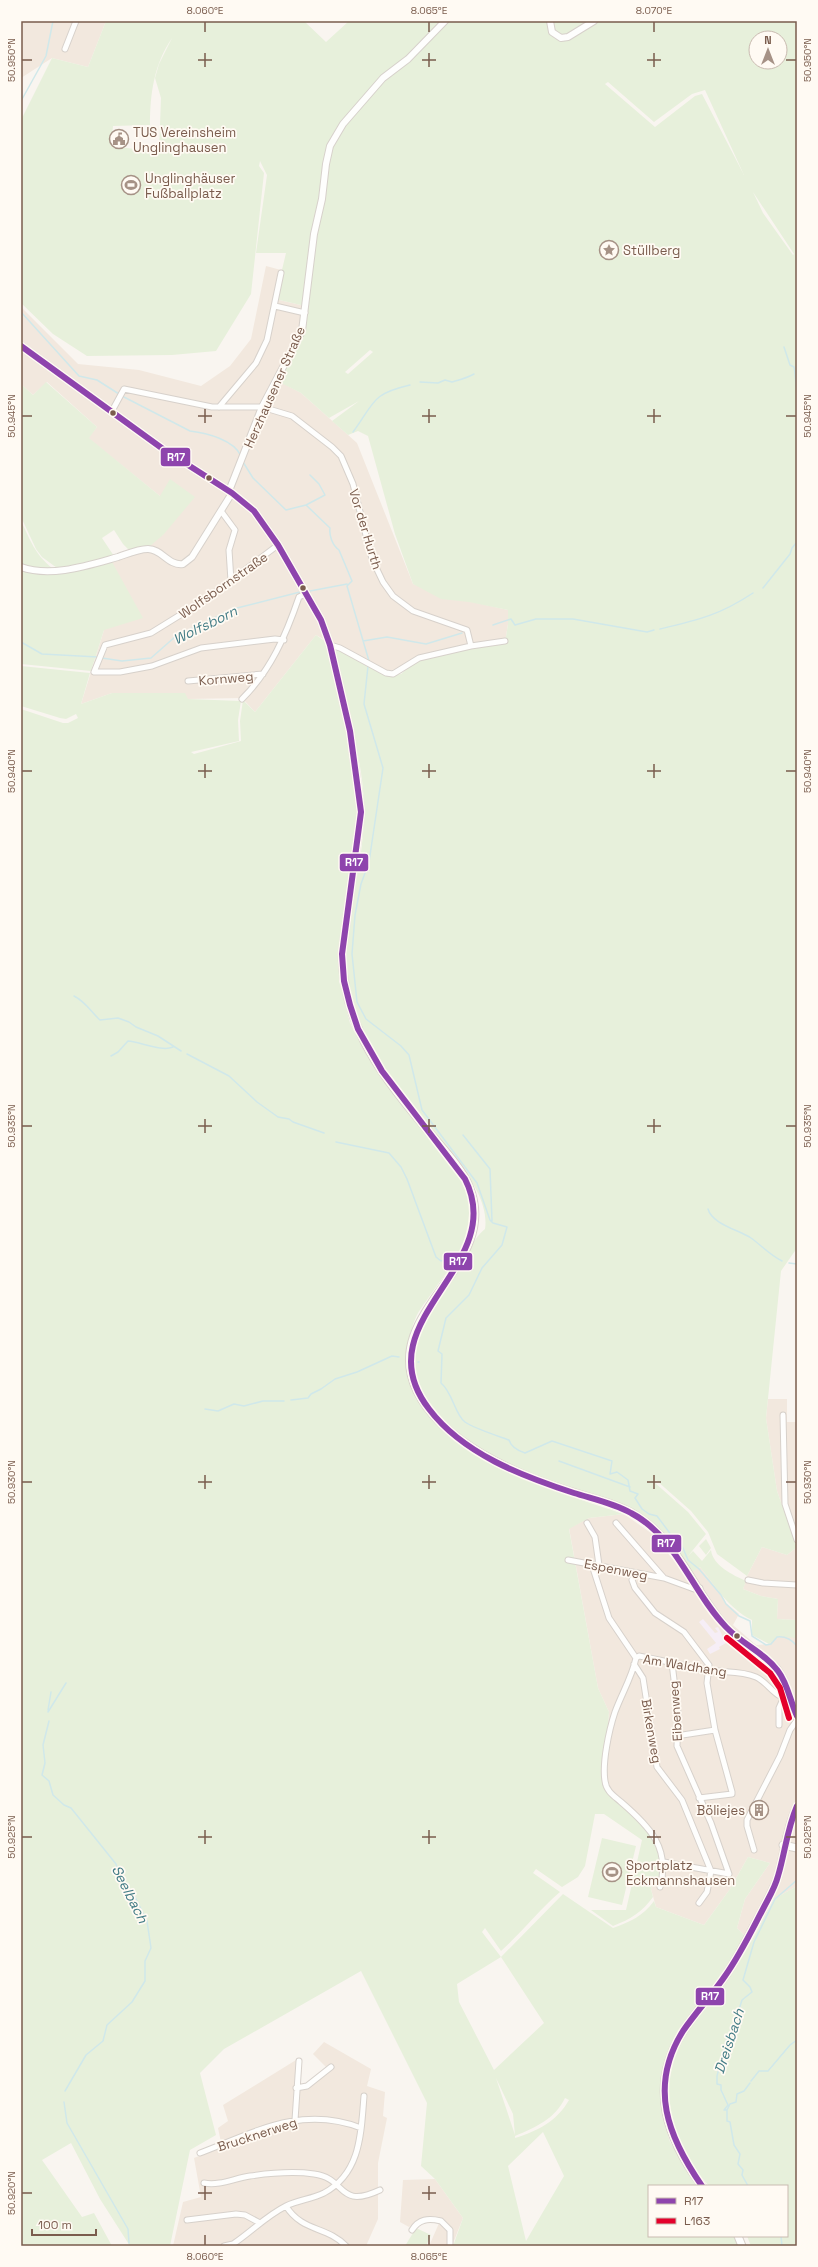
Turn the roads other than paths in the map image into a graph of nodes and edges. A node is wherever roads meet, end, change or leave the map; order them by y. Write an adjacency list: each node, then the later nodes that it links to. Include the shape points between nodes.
1 (76, 21): 5 (street)
2 (445, 21): 8 (street, Herzhausener Straße, via 408,59 383,78 343,124 330,146 311,257)
3 (550, 21): 4 (street, via 552,32 561,38 568,37)
4 (594, 21)
5 (65, 49)
6 (281, 273): 7 (street)
7 (275, 306): 8 (street); 10 (street, via 267,340 256,363)
8 (305, 313): 11 (street, Herzhausener Straße, via 302,331)
9 (21, 346): 12 (main road)
10 (219, 407): 11 (street); 12 (street, via 124,389)
11 (262, 407): 13 (street, Herzhausener Straße); 22 (street, Vor der Hurth, via 292,416 340,456 352,484 372,559 383,582 393,596 413,611 467,630)
12 (112, 411): 13 (main road, via 163,449)
13 (231, 492): 14 (street, Herzhausener Straße); 15 (main road, via 254,511)
14 (221, 511): 16 (street, Herzhausener Straße, via 192,557 182,564 177,565 160,552 146,549 73,568 38,570); 17 (street, via 235,530 229,550)
15 (278, 546): 17 (street, Wolfsbornstraße); 18 (main road)
16 (21, 567)
17 (230, 581): 19 (street, Wolfsbornstraße, via 206,599 150,633 105,645 94,672 120,672 152,666 202,648)
18 (307, 593): 19 (street, via 299,597); 21 (main road)
19 (284, 640): 23 (street)
20 (505, 641): 22 (street)
21 (330, 645): 22 (street, via 393,674 419,658); 37 (main road, via 350,731 361,812 342,954 342,972 349,1008 360,1036 385,1076 462,1172 473,1199 475,1214 474,1230 462,1259 416,1328 410,1363 416,1389 431,1413 486,1456 532,1479 626,1510 647,1523 666,1540)
22 (471, 646)
23 (263, 674): 24 (street, Kornweg); 25 (street, via 257,685)
24 (188, 681)
25 (242, 699)
26 (783, 1415): 29 (street, via 785,1504)
27 (587, 1523): 32 (street, via 595,1537)
28 (616, 1523): 34 (street)
29 (797, 1540)
30 (568, 1560): 31 (street, Espenweg)
31 (592, 1565): 32 (street, Espenweg); 38 (street, via 609,1618)
32 (599, 1565): 33 (street, Espenweg)
33 (636, 1572): 34 (street, Espenweg); 41 (street, via 632,1580 640,1595 661,1619 669,1621 684,1632 709,1665)
34 (664, 1578): 37 (street, Espenweg, via 694,1589)
35 (748, 1580): 36 (street)
36 (797, 1585)
37 (700, 1588): 42 (main road, via 725,1626 776,1668 787,1685)
38 (636, 1658): 39 (street, Am Waldhang, via 639,1656); 40 (street, Am Waldhang)
39 (672, 1663): 41 (street, Am Waldhang); 47 (street, Eibenweg, via 678,1713)
40 (634, 1664): 53 (street, Am Waldhang, via 615,1712 604,1780 612,1795 648,1828 661,1849); 54 (street, Birkenweg, via 643,1678 657,1767 682,1800)
41 (709, 1671): 42 (street, Am Waldhang, via 745,1673 758,1678); 46 (street, via 707,1683)
42 (787, 1699): 43 (main road); 45 (street, via 779,1708)
43 (797, 1716)
44 (797, 1720): 52 (street, via 747,1820 746,1826)
45 (778, 1725)
46 (715, 1730): 47 (street); 48 (street, via 732,1792)
47 (676, 1736): 48 (street, Eibenweg, via 683,1763)
48 (699, 1798): 54 (street, Eibenweg, via 729,1874)
49 (797, 1806): 50 (main road)
50 (783, 1845): 51 (main road); 66 (main road, via 778,1876 740,1952 682,2033 670,2059 664,2085 666,2117 681,2155)
51 (797, 1848)
52 (754, 1850)
53 (664, 1862): 54 (street, Eibenweg); 55 (street, Am Waldhang)
54 (711, 1871): 56 (street, via 707,1892)
55 (660, 1887)
56 (699, 1903)
57 (299, 2061): 59 (street)
58 (331, 2067): 59 (street, via 308,2086)
59 (296, 2088): 61 (street)
60 (364, 2096): 62 (street)
61 (295, 2120): 62 (street, Brucknerweg, via 325,2119); 63 (street, Brucknerweg)
62 (361, 2128): 65 (street, via 360,2141 353,2162)
63 (200, 2153)
64 (204, 2184): 65 (street, via 212,2185 249,2176 290,2172 318,2175)
65 (335, 2184): 67 (street, via 347,2194 360,2197 369,2196); 68 (street, via 314,2197)
66 (701, 2185)
67 (380, 2190)
68 (286, 2206): 70 (street); 73 (street, via 296,2220 330,2234)
69 (187, 2220): 70 (street, via 236,2214 245,2215)
70 (260, 2223): 72 (street, via 233,2244)
71 (412, 2230): 74 (street, via 422,2221 441,2220 450,2230)
72 (224, 2246)
73 (346, 2246)
74 (450, 2246)

